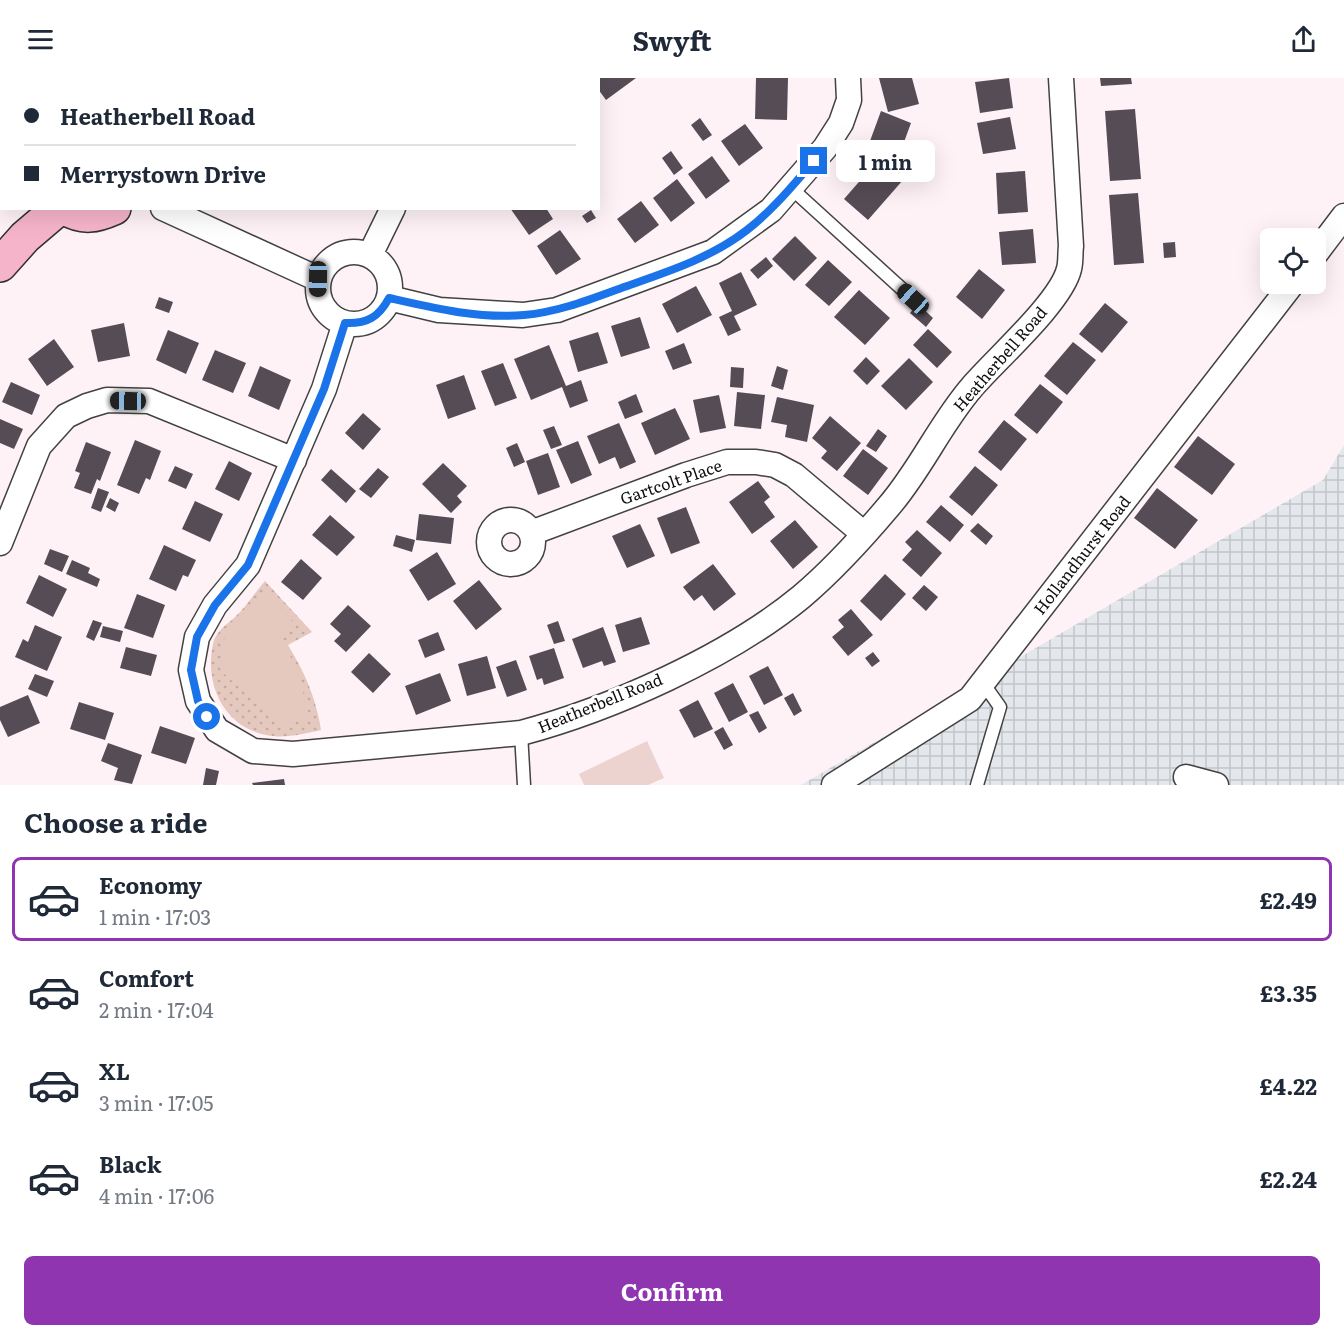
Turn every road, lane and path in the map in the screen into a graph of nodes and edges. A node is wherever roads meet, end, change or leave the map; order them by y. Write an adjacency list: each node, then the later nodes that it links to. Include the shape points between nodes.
1 (848, 78): 3 (street, via 849,100 842,123)
2 (1061, 78): 20 (street, Heatherbell Road, via 1069,269 1048,304 970,389 897,496)
3 (791, 188): 15 (street, via 746,231 713,252 557,310 522,315 480,314 439,310); 16 (lane)
4 (57, 210): 12 (main road)
5 (68, 210): 6 (main road, via 94,216)
6 (109, 210)
7 (167, 210): 13 (street)
8 (392, 210): 11 (street)
9 (1344, 216): 10 (street)
10 (1326, 240)
11 (370, 255): 13 (street, via 348,252 335,256); 15 (street, via 387,272)
12 (0, 265)
13 (318, 279): 17 (street, via 324,309)
14 (1284, 294): 22 (street, Hollandhurst Road)
15 (389, 298): 17 (street, via 373,319)
16 (913, 299)
17 (345, 323): 18 (street, Heatherbell Road, via 324,389)
18 (294, 460): 21 (street, via 149,401 107,400 66,416 39,446); 23 (street, Heatherbell Road, via 248,565 215,605 197,637 191,670 193,687 218,730 253,751 293,754)
19 (531, 533): 20 (street, Gartcolt Place, via 727,462 756,462 775,465 794,475)
20 (864, 534): 23 (street, Heatherbell Road, via 801,597 717,653 604,705)
21 (0, 543)
22 (983, 683): 26 (street, Hollandhurst Road, via 970,699); 27 (lane, via 1000,707)
23 (520, 733): 25 (lane)
24 (1186, 777): 28 (street)
25 (524, 785)
26 (834, 785)
27 (977, 785)
28 (1216, 785)

